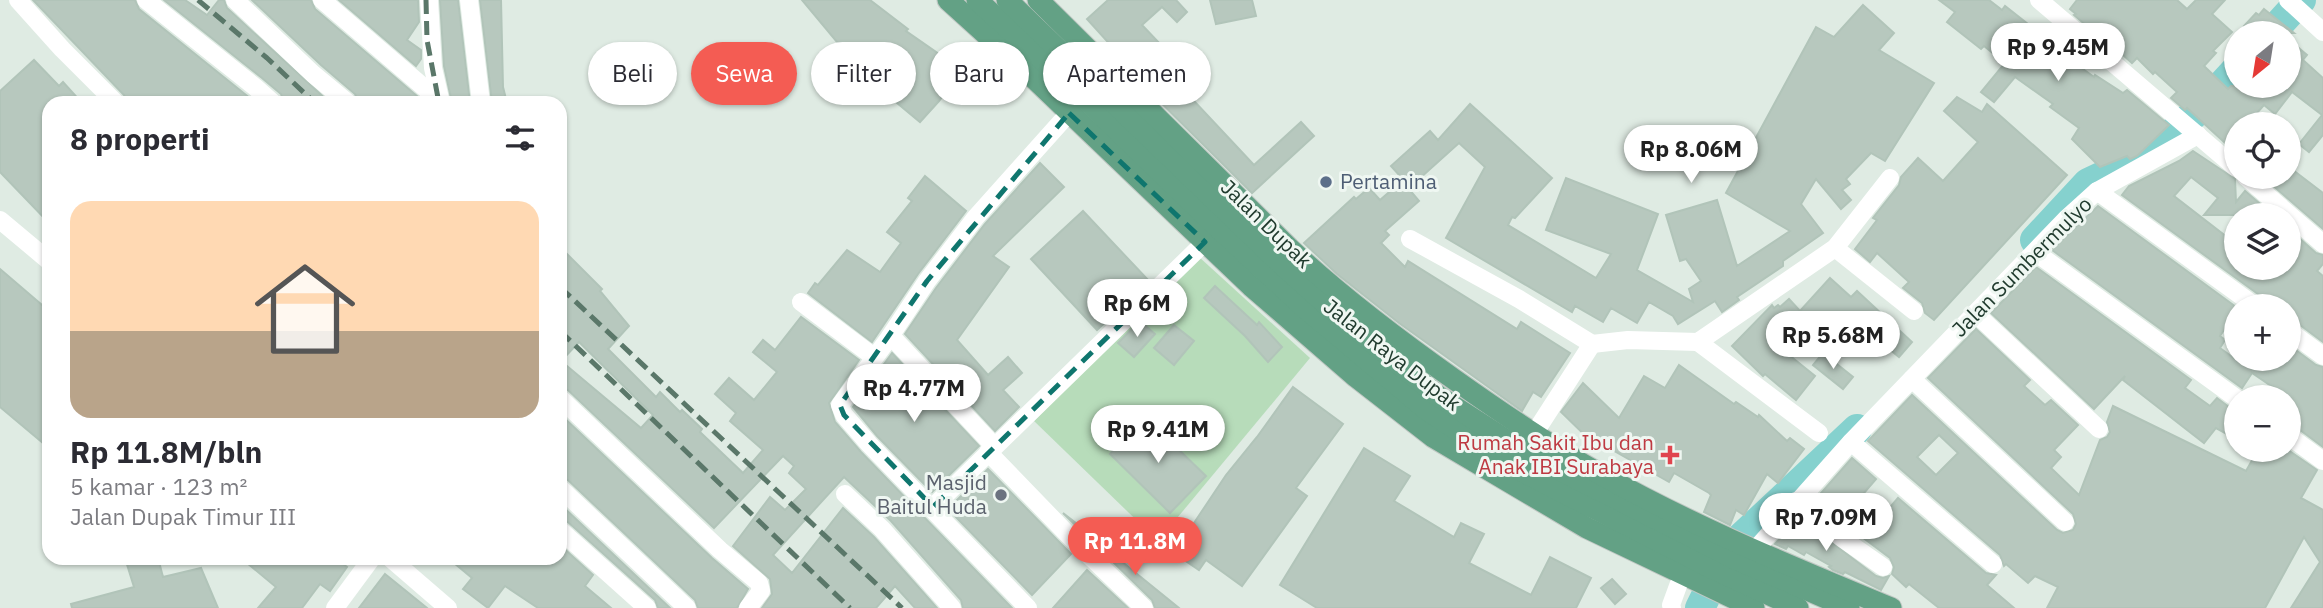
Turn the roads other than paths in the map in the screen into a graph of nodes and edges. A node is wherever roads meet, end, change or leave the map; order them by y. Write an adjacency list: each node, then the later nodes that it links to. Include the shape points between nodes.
1 (18, 0): 14 (street)
2 (146, 0): 15 (street)
3 (235, 0): 16 (street)
4 (322, 0): 17 (street)
5 (429, 0): 18 (street)
6 (469, 0): 19 (street)
7 (948, 0): 20 (main road)
8 (977, 0): 55 (main road, Jalan Raya Dupak, via 1306,309 1428,411)
9 (1007, 0): 22 (main road, Jalan Raya Dupak)
10 (1038, 0): 22 (main road)
11 (2039, 0): 21 (street)
12 (2293, 5): 13 (street)
13 (2323, 32)
14 (109, 96)
15 (266, 96)
16 (339, 96)
17 (431, 96)
18 (439, 96)
19 (480, 96)
20 (1069, 113): 29 (main road); 39 (street, via 976,217)
21 (2189, 127): 23 (street); 26 (street, Jalan Sumbermulyo)
22 (1169, 142): 38 (main road, Jalan Raya Dupak, via 1280,263)
23 (2224, 158)
24 (1890, 178): 31 (street)
25 (2260, 189): 30 (street)
26 (2097, 191): 32 (street, Jalan Sumbermulyo); 34 (street)
27 (0, 220): 33 (street)
28 (1410, 239): 42 (street)
29 (1205, 242): 53 (street); 55 (main road, via 1356,377 1423,429)
30 (2323, 244)
31 (1835, 248): 36 (street); 41 (street)
32 (2035, 252): 37 (street, Jalan Sumbermulyo); 46 (street)
33 (42, 255)
34 (2239, 294)
35 (802, 302): 44 (street)
36 (1914, 311)
37 (1976, 314): 45 (street, Jalan Sumbermulyo); 48 (street)
38 (1358, 319): 50 (main road); 55 (main road, Jalan Raya Dupak, via 1438,396 1528,454)
39 (891, 336): 44 (street); 53 (street)
40 (2301, 340): 43 (street)
41 (1698, 342): 42 (street); 49 (street)
42 (1592, 344): 50 (street)
43 (2323, 356)
44 (874, 357): 59 (street, via 840,409)
45 (1912, 379): 51 (street, Jalan Sumbermulyo); 60 (street)
46 (2224, 389)
47 (567, 405): 73 (street, via 759,583)
48 (2099, 429)
49 (1819, 433)
50 (1534, 434): 62 (main road)
51 (1851, 442): 58 (street, Jalan Sumbermulyo); 63 (street)
52 (2301, 445): 54 (street)
53 (991, 449): 59 (street); 76 (street, via 1076,543)
54 (2323, 461)
55 (1552, 487): 62 (main road, Jalan Raya Dupak); 67 (main road, via 1587,528)
56 (845, 494): 74 (street)
57 (567, 495): 72 (street)
58 (1796, 501): 62 (street, Jalan Sumbermulyo); 66 (street)
59 (933, 507): 75 (street)
60 (2065, 522)
61 (567, 536): 71 (street)
62 (1726, 563): 67 (main road); 77 (main road); 78 (main road, Jalan Raya Dupak); 79 (main road, Jalan Raya Dupak); 80 (main road)
63 (1993, 564)
64 (367, 565): 69 (street)
65 (398, 565): 70 (street)
66 (1883, 567)
67 (1682, 575): 68 (street)
68 (1665, 607)
69 (335, 608)
70 (448, 608)
71 (647, 608)
72 (687, 608)
73 (748, 608)
74 (952, 608)
75 (1028, 608)
76 (1144, 608)
77 (1754, 608)
78 (1798, 608)
79 (1849, 608)
80 (1891, 608)

